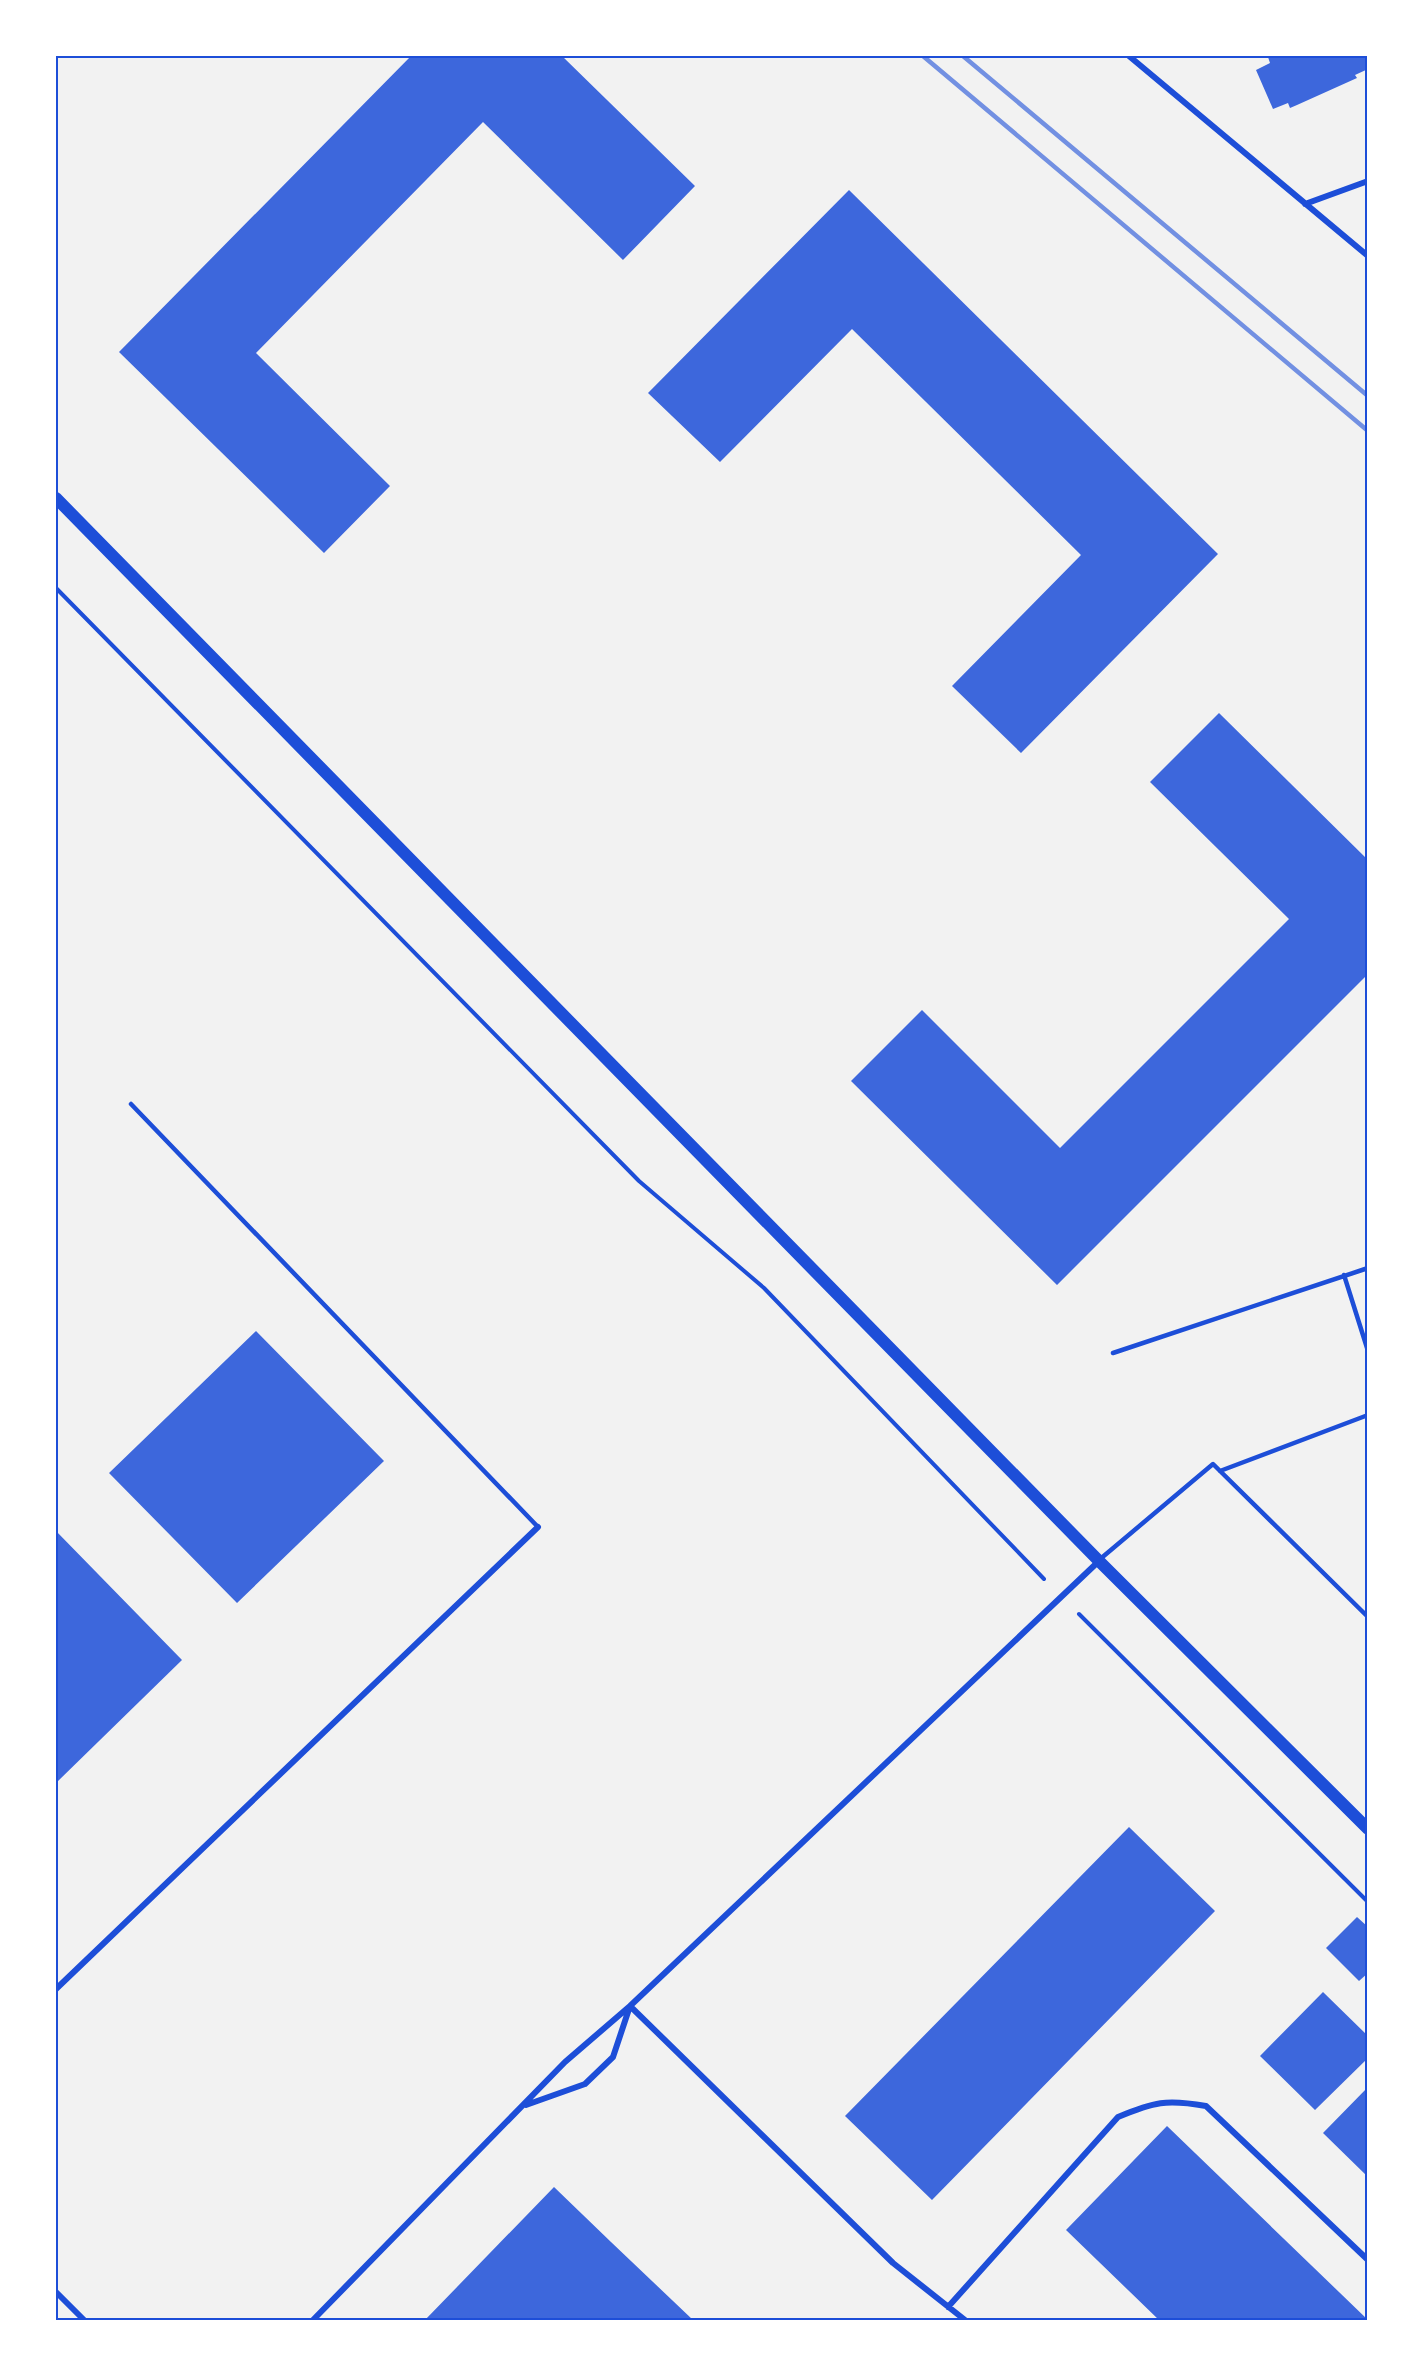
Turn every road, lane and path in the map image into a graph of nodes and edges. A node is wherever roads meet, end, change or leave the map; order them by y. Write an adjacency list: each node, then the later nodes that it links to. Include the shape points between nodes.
1 (1129, 56): 3 (street)
2 (1368, 181): 3 (street)
3 (1305, 204): 4 (street)
4 (1368, 256)
5 (56, 498): 16 (main road)
6 (56, 588): 14 (path, via 639,1180 765,1288)
7 (131, 1104): 15 (lane)
8 (1368, 1268): 9 (lane)
9 (1344, 1275): 10 (lane); 11 (lane)
10 (1368, 1351)
11 (1113, 1353)
12 (1368, 1415): 13 (lane)
13 (1220, 1471): 16 (lane, via 1213,1464); 17 (lane)
14 (977, 1508)
15 (538, 1527): 21 (street)
16 (1098, 1561): 19 (main road); 22 (street)
17 (1368, 1617)
18 (1141, 1676): 20 (path)
19 (1368, 1829)
20 (1368, 1902)
21 (56, 1989)
22 (630, 2007): 23 (street, via 565,2062); 23 (street, via 613,2057 585,2084); 26 (street, via 893,2263)
23 (522, 2106): 28 (street)
24 (1368, 2260): 26 (street, via 1206,2106 1180,2101 1149,2104 1118,2118)
25 (56, 2292): 27 (street)
26 (948, 2307): 29 (street)
27 (84, 2320)
28 (313, 2320)
29 (966, 2320)

